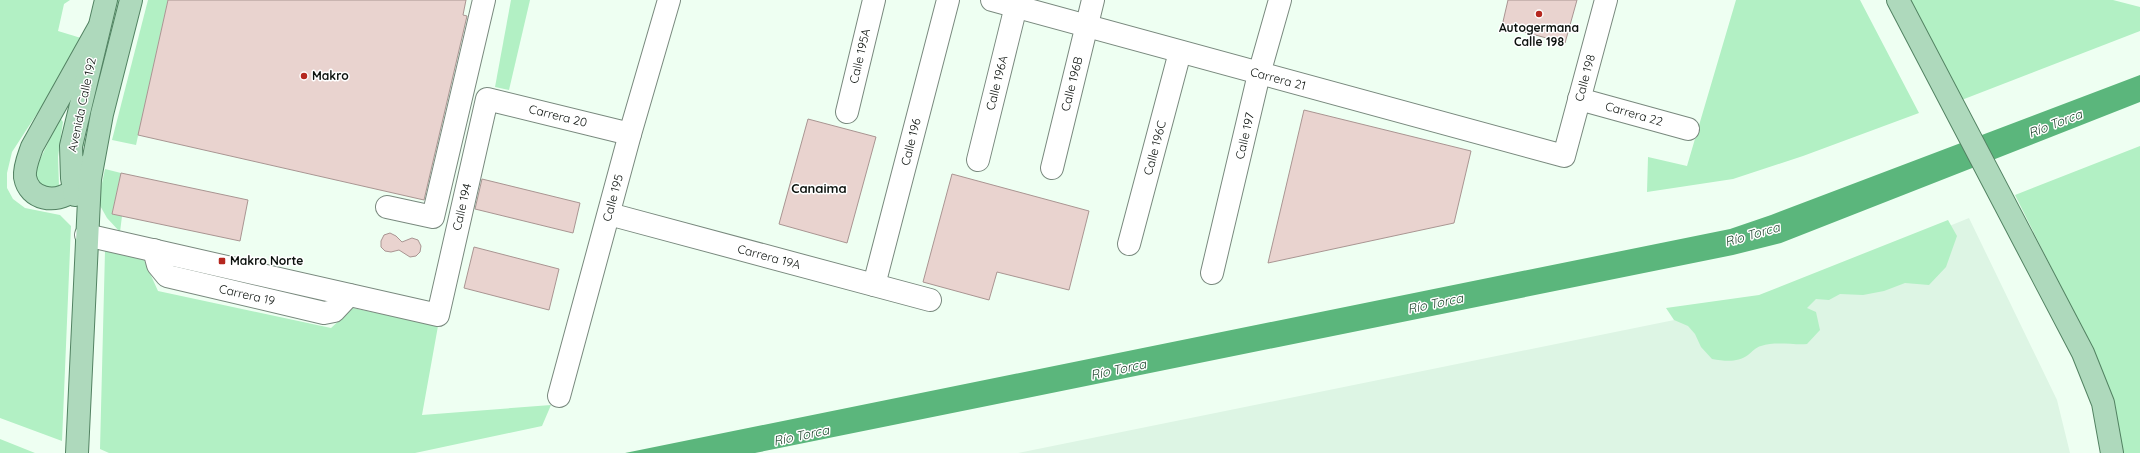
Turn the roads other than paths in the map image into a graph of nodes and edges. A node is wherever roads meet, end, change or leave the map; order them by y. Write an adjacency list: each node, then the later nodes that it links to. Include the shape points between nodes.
1 (106, 0): 14 (main road, Avenida Calle 192)
2 (131, 0): 24 (main road, Avenida Calle 192)
3 (484, 0): 27 (street, via 434,217)
4 (669, 0): 21 (street, Calle 195)
5 (874, 0): 19 (street, Calle 195A)
6 (948, 0): 32 (street, Calle 196)
7 (992, 0): 12 (street, Carrera 21)
8 (1093, 0): 13 (street, Calle 196B)
9 (1280, 0): 16 (street, Calle 197)
10 (1606, 0): 18 (street, Calle 198)
11 (1898, 0): 37 (main road, via 2083,353 2103,403)
12 (1016, 6): 13 (street, Carrera 21); 23 (street, Calle 196A)
13 (1086, 27): 15 (street, Carrera 21); 25 (street, Calle 196B)
14 (98, 29): 26 (main road, Avenida Calle 192, via 71,146); 26 (main road, via 32,147 26,165 25,177 36,195 57,199)
15 (1180, 52): 16 (street, Carrera 21); 30 (street, Calle 196C)
16 (1259, 74): 22 (street, Carrera 21); 31 (street, Calle 197)
17 (487, 99): 21 (street, Carrera 20); 34 (street, Calle 194)
18 (1579, 99): 20 (street, Carrera 22); 22 (street, Calle 198)
19 (847, 112)
20 (1688, 129)
21 (630, 134): 28 (street, Calle 195)
22 (1564, 156)
23 (978, 160)
24 (92, 162): 26 (main road); 29 (main road, Avenida Calle 192)
25 (1052, 168)
26 (73, 190): 29 (main road, Avenida Calle 192)
27 (387, 207)
28 (609, 214): 32 (street, Carrera 19A); 35 (street, Calle 195)
29 (86, 235): 34 (street, Carrera 19); 36 (main road, Avenida Calle 192)
30 (1129, 244)
31 (1212, 273)
32 (874, 285): 33 (street, Carrera 19A)
33 (930, 300)
34 (438, 315)
35 (559, 396)
36 (77, 453)
37 (2112, 453)

